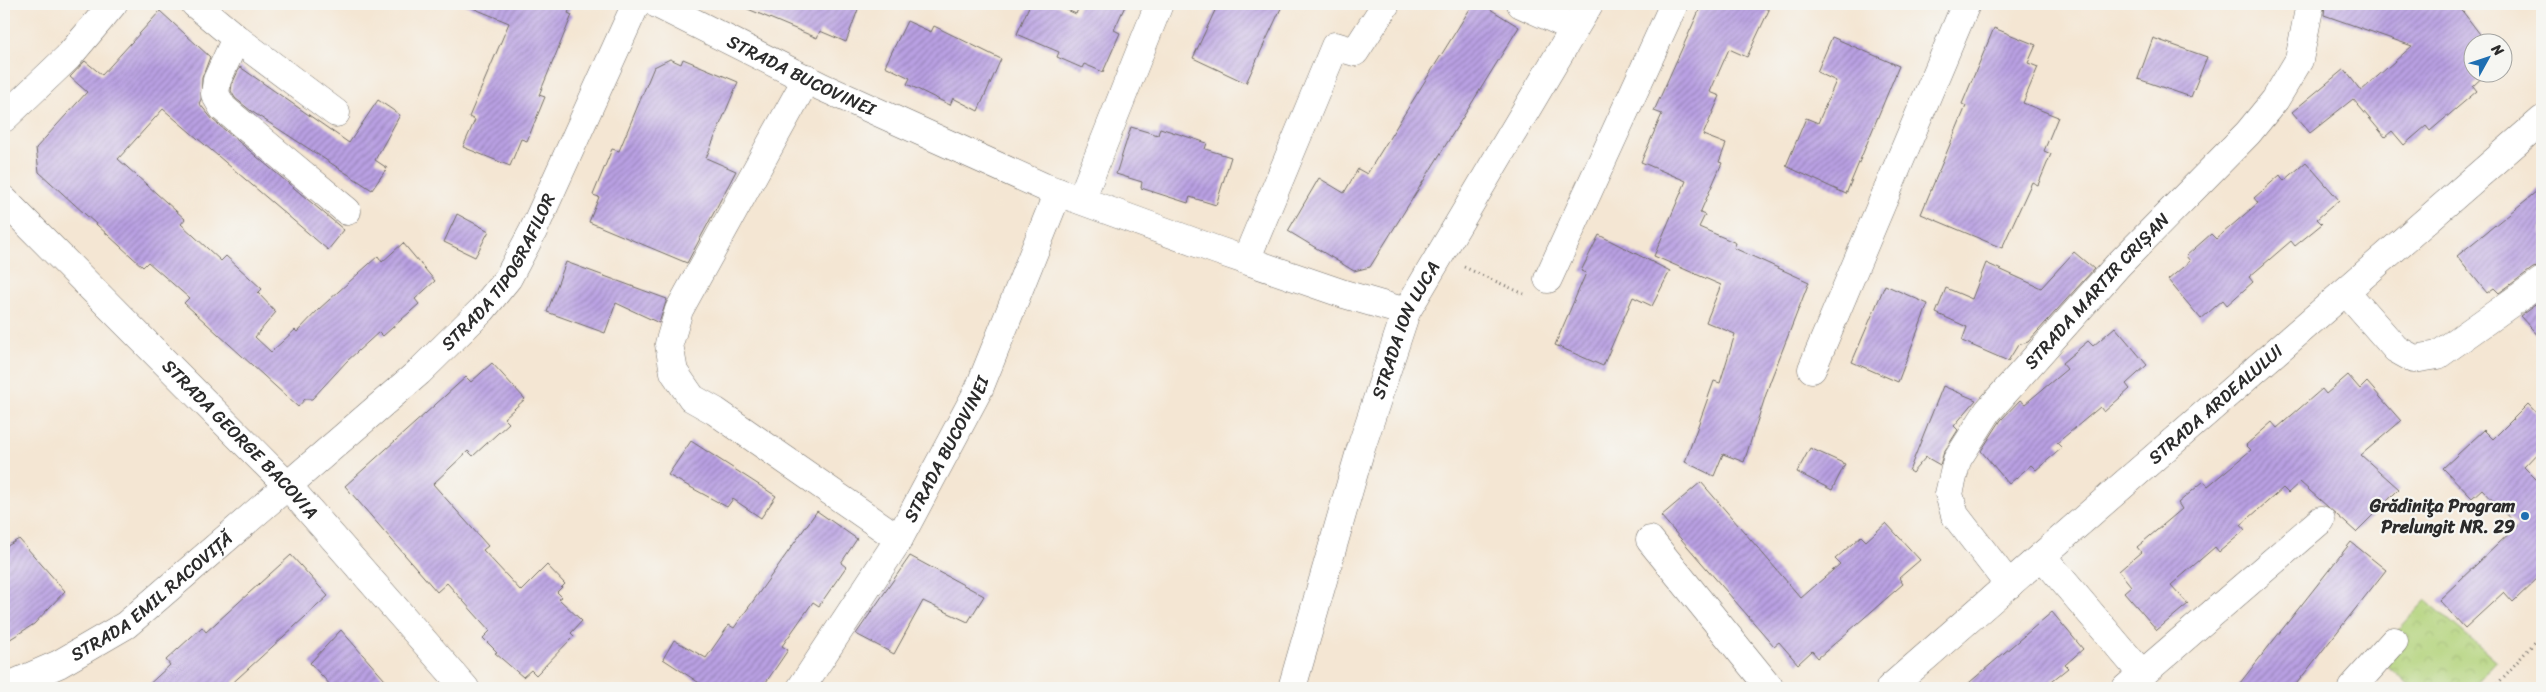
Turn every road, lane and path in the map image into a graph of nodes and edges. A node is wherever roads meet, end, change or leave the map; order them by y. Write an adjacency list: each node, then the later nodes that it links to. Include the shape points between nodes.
1 (113, 4): 16 (street, via 68,57)
2 (195, 4): 13 (street)
3 (636, 4): 28 (street, STRADA TIPOGRAFILOR, via 533,231 508,278 482,310 418,372)
4 (656, 4): 14 (street, STRADA BUCOVINEI)
5 (1159, 4): 18 (street)
6 (1386, 4): 22 (street, via 1355,52 1335,46)
7 (1521, 4): 12 (street)
8 (1589, 4): 12 (street, STRADA ION LUCA)
9 (1674, 4): 23 (street)
10 (1966, 4): 27 (street)
11 (2310, 4): 33 (street, STRADA MARTIR CRIȘAN, via 2299,60 2275,100 2248,133 2118,265 1994,404 1957,460 1949,494 1954,515)
12 (1574, 28): 21 (street, STRADA ION LUCA)
13 (236, 38): 15 (street); 20 (street, via 217,80 216,94 223,108)
14 (806, 78): 18 (street, STRADA BUCOVINEI); 30 (street, via 679,310 669,344 674,372 692,398)
15 (336, 113)
16 (4, 118)
17 (2542, 120): 25 (street, STRADA ARDEALULUI)
18 (1069, 196): 22 (street, STRADA BUCOVINEI); 30 (street, STRADA BUCOVINEI, via 979,389)
19 (4, 200): 28 (street, STRADA GEORGE BACOVIA)
20 (347, 211)
21 (1440, 254): 23 (path, via 1521,294 1535,293); 26 (street, STRADA ION LUCA)
22 (1246, 260): 26 (street, STRADA BUCOVINEI)
23 (1548, 279)
24 (2542, 281): 25 (street, via 2438,355 2414,359 2396,349)
25 (2346, 292): 32 (street, STRADA ARDEALULUI)
26 (1406, 312): 40 (street, STRADA ION LUCA, via 1361,448)
27 (1812, 369)
28 (287, 484): 37 (street, STRADA EMIL RACOVIȚĂ, via 126,625 59,664); 38 (street, STRADA GEORGE BACOVIA)
29 (2321, 520): 36 (street)
30 (899, 539): 39 (street, STRADA BUCOVINEI)
31 (1650, 540): 41 (street)
32 (2042, 556): 33 (street, STRADA ARDEALULUI); 36 (street)
33 (2009, 585): 42 (street, STRADA ARDEALULUI)
34 (2542, 634): 44 (path)
35 (2394, 641): 43 (street)
36 (2134, 681)
37 (10, 687)
38 (465, 688)
39 (801, 688)
40 (1292, 688)
41 (1770, 688)
42 (1890, 688)
43 (2352, 688)
44 (2494, 688)

